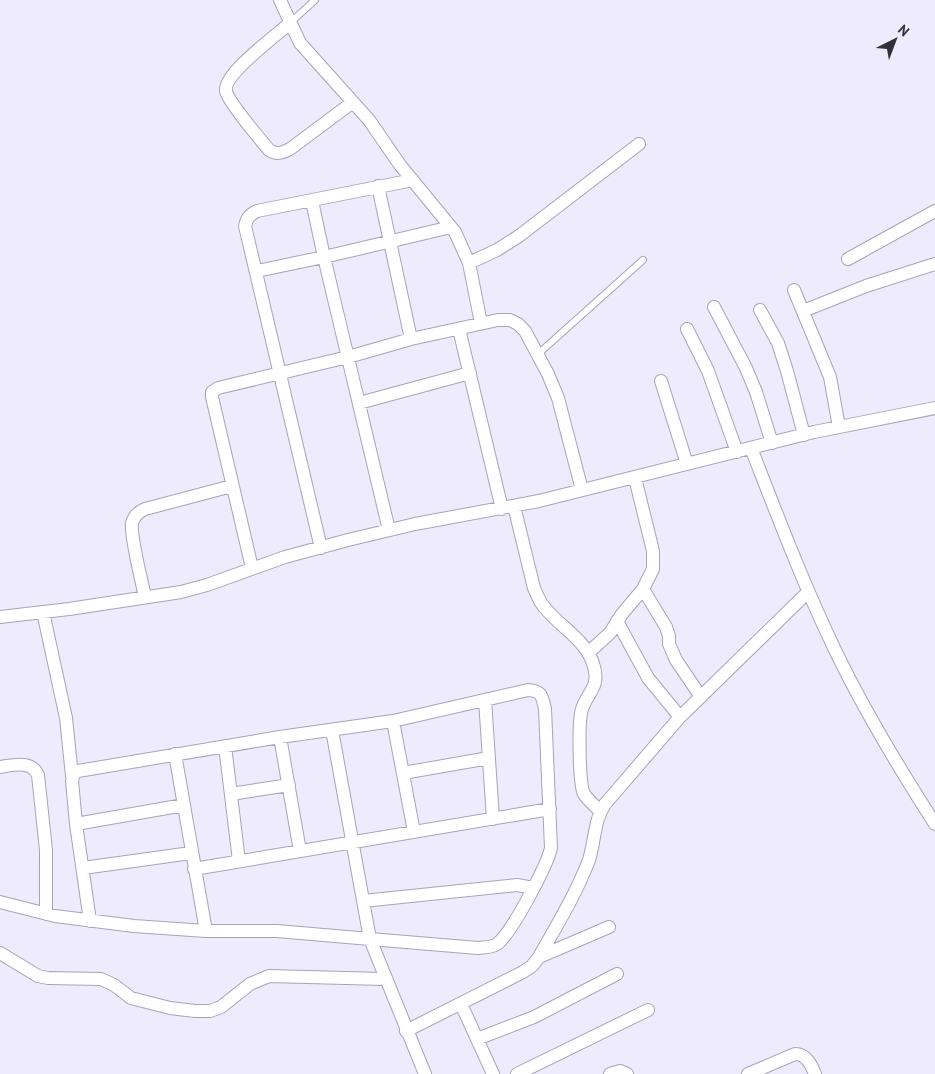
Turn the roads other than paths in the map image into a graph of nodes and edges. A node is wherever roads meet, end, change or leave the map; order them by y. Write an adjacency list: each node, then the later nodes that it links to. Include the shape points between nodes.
1 (280, 0): 3 (street)
2 (315, 0): 3 (lane)
3 (290, 23): 4 (street, via 300,43); 4 (street, via 235,70 226,84 226,92 232,102 269,150 279,153 290,149)
4 (353, 102): 6 (street)
5 (639, 144): 15 (street, via 519,236)
6 (413, 180): 7 (street); 10 (street)
7 (378, 186): 8 (street); 11 (street)
8 (312, 201): 12 (street); 17 (street, via 257,211 246,219)
9 (935, 211): 13 (street)
10 (451, 227): 11 (street); 15 (street)
11 (391, 241): 12 (street); 25 (street)
12 (324, 257): 17 (street); 27 (street)
13 (848, 259)
14 (643, 260): 26 (lane)
15 (469, 263): 22 (street)
16 (935, 264): 21 (street)
17 (257, 271): 29 (street)
18 (794, 290): 21 (street)
19 (714, 307): 35 (street, via 746,368)
20 (760, 310): 34 (street, via 778,343)
21 (803, 310): 33 (street, via 830,377)
22 (481, 323): 23 (street); 26 (street, via 504,320 518,324)
23 (459, 328): 25 (street); 28 (street)
24 (687, 329): 37 (street, via 708,371)
25 (411, 339): 27 (street)
26 (538, 354): 41 (street, via 558,398)
27 (348, 357): 29 (street); 31 (street)
28 (470, 373): 31 (street); 42 (street)
29 (280, 374): 40 (street, via 212,392); 44 (street)
30 (660, 381): 38 (street)
31 (360, 403): 43 (street)
32 (935, 408): 33 (street)
33 (839, 427): 34 (street)
34 (804, 435): 35 (street)
35 (772, 443): 36 (street)
36 (751, 448): 37 (street); 47 (street)
37 (737, 452): 38 (street)
38 (687, 464): 39 (street)
39 (635, 478): 41 (street); 46 (street, via 654,561)
40 (232, 486): 45 (street); 48 (street, via 145,509 136,515 132,532)
41 (582, 490): 42 (street)
42 (508, 507): 43 (street); 52 (street, via 539,599)
43 (389, 530): 44 (street)
44 (321, 548): 45 (street)
45 (252, 568): 48 (street, via 208,585)
46 (643, 589): 51 (street); 53 (street, via 666,627 676,660)
47 (808, 592): 53 (street); 72 (street, via 887,749)
48 (145, 597): 49 (street)
49 (44, 612): 50 (street); 64 (street, via 66,718)
50 (0, 617)
51 (617, 621): 52 (street, via 610,633); 55 (street, via 648,678)
52 (588, 653): 69 (street, via 596,678 581,712 582,785 584,794)
53 (701, 697): 55 (street)
54 (485, 700): 56 (street); 61 (street); 68 (street, via 528,690 543,697)
55 (680, 717): 69 (street)
56 (393, 720): 57 (street); 63 (street)
57 (332, 730): 58 (street); 74 (street)
58 (280, 737): 59 (street); 65 (street)
59 (225, 746): 60 (street); 66 (street)
60 (175, 754): 64 (street, via 78,771); 67 (street)
61 (489, 758): 63 (street); 70 (street)
62 (0, 767): 83 (street, via 26,765 32,767 38,776 46,850)
63 (403, 774): 73 (street)
64 (72, 776): 71 (street)
65 (288, 785): 66 (street); 75 (street)
66 (231, 794): 77 (street)
67 (184, 804): 71 (street); 76 (street)
68 (550, 809): 70 (street); 80 (street, via 549,857)
69 (600, 811): 89 (street, via 590,857)
70 (493, 818): 73 (street)
71 (76, 824): 78 (street)
72 (935, 824)
73 (414, 832): 74 (street)
74 (352, 843): 75 (street); 81 (street)
75 (300, 851): 77 (street)
76 (191, 853): 78 (street); 79 (street)
77 (239, 860): 79 (street)
78 (83, 868): 84 (street)
79 (194, 869): 86 (street)
80 (533, 888): 81 (street, via 517,885); 87 (street, via 512,925 499,943 492,946 478,948)
81 (363, 901): 87 (street)
82 (0, 902): 83 (street)
83 (46, 914): 84 (street)
84 (90, 921): 86 (street)
85 (609, 927): 89 (street)
86 (206, 931): 87 (street, via 277,931)
87 (370, 939): 91 (street)
88 (0, 953): 91 (street, via 38,976 101,979 131,998 195,1011 221,1007 250,984 269,976)
89 (539, 958): 92 (street, via 523,972)
90 (616, 974): 95 (street, via 534,1017)
91 (384, 979): 94 (street)
92 (461, 1004): 94 (street); 95 (street)
93 (648, 1010): 98 (street)
94 (406, 1031): 96 (street)
95 (477, 1039): 97 (street)
96 (425, 1074)
97 (493, 1074)
98 (517, 1074)
99 (610, 1074): 100 (street, via 620,1071)
100 (627, 1074)
101 (748, 1074): 102 (street, via 795,1054 806,1058)
102 (815, 1074)

